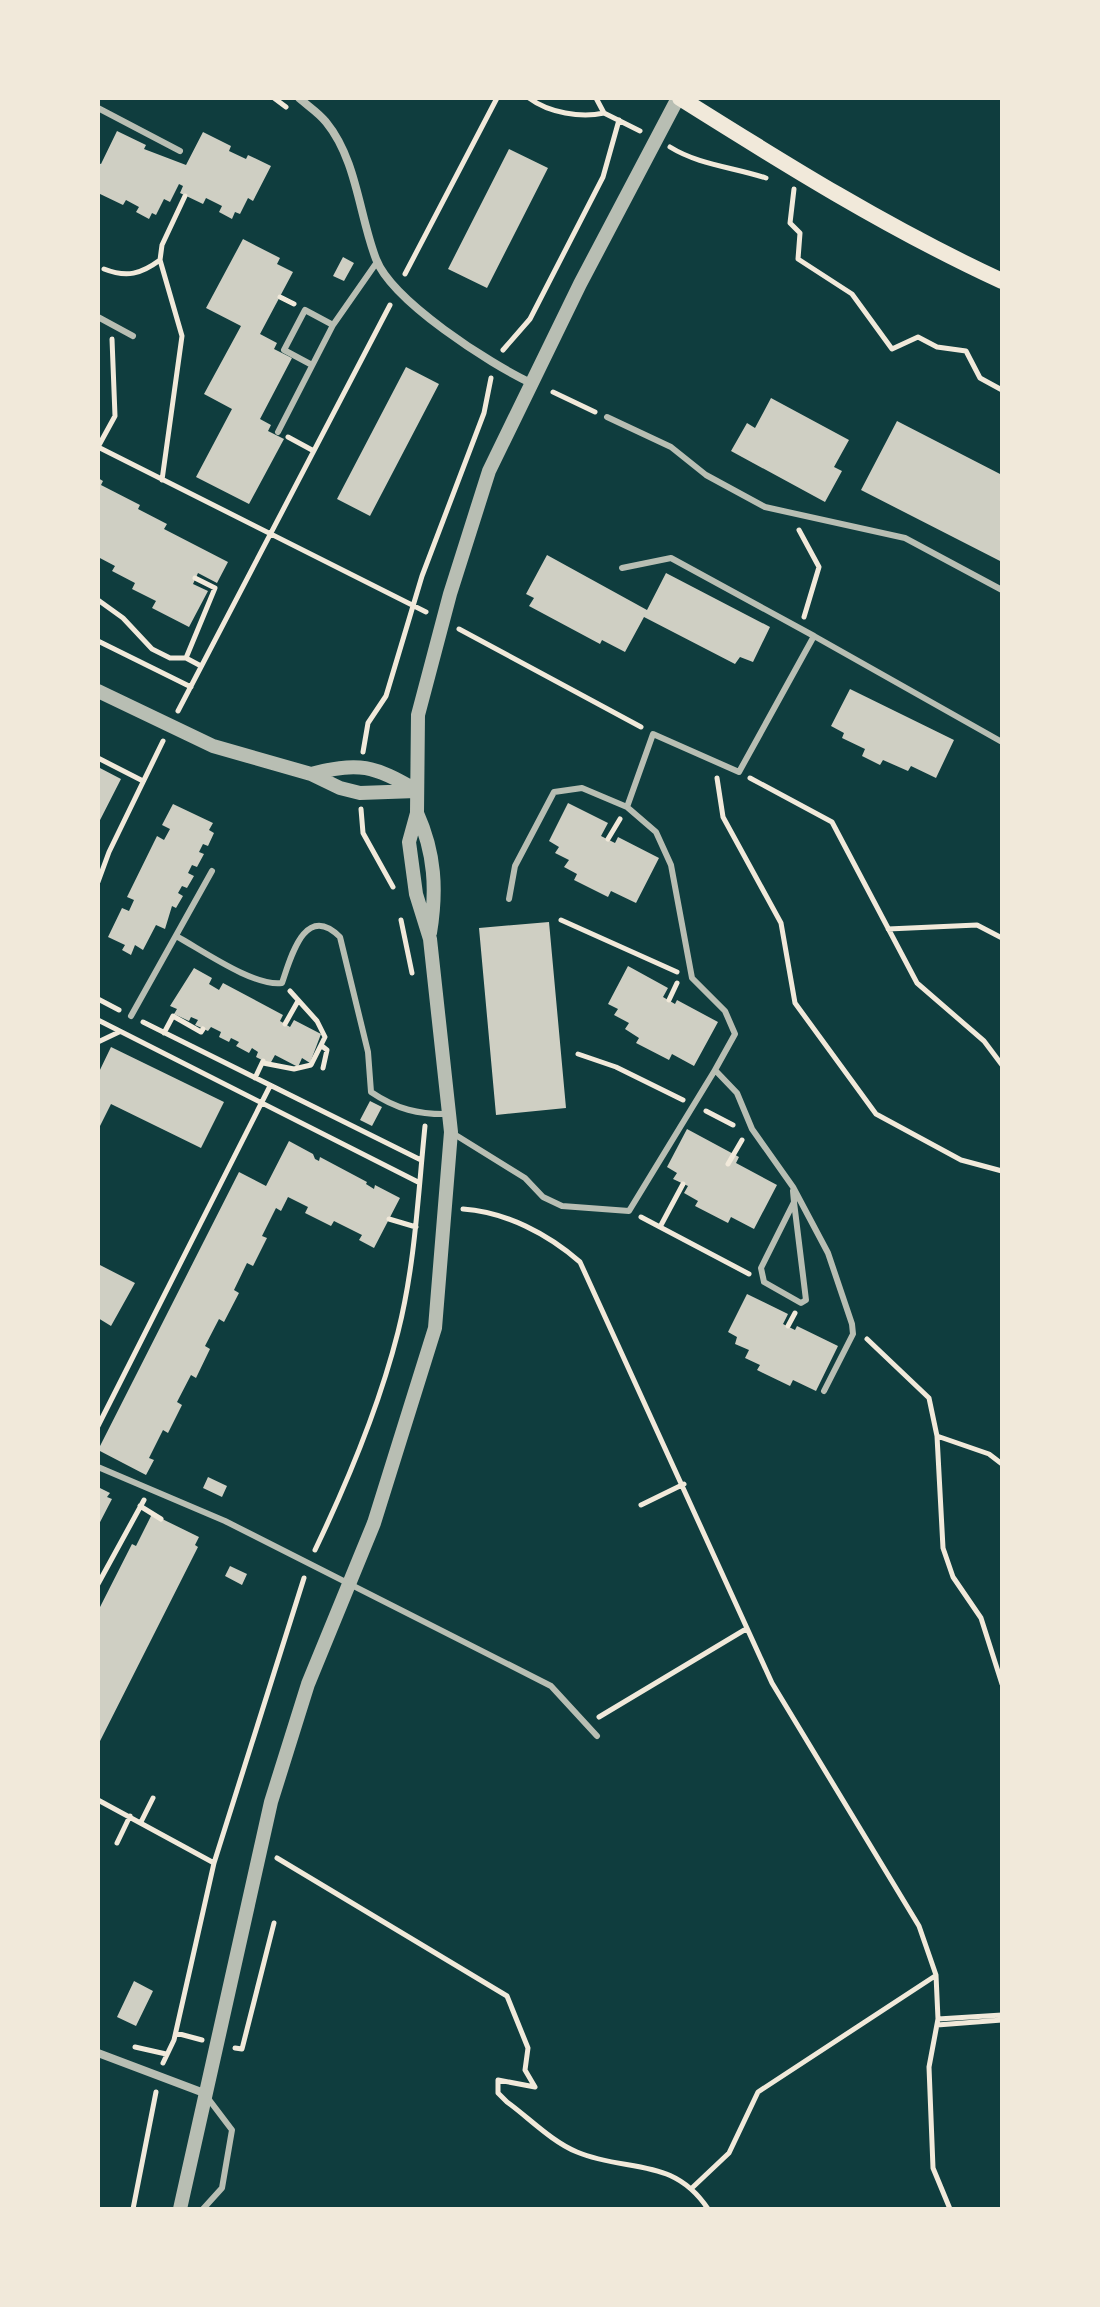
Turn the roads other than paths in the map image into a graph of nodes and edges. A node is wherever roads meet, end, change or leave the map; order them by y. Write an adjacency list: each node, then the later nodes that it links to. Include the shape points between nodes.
1 (299, 98): 5 (street, via 327,123 350,168)
2 (679, 98): 6 (main road, via 812,180); 11 (street)
3 (98, 108): 4 (lane)
4 (180, 151)
5 (377, 262): 8 (lane); 11 (street, via 398,289 496,367)
6 (1002, 281)
7 (98, 317): 9 (lane)
8 (333, 325): 10 (lane); 10 (lane, via 305,310 284,350)
9 (133, 336)
10 (312, 365): 13 (lane)
11 (531, 383): 20 (street, via 489,471 450,594 418,715)
12 (607, 417): 15 (lane, via 671,447 706,475 765,507 905,538)
13 (278, 432)
14 (622, 568): 16 (lane, via 671,558)
15 (1002, 590)
16 (814, 636): 18 (lane); 21 (lane, via 739,772 653,734)
17 (98, 691): 19 (street, via 213,746)
18 (1002, 742)
19 (311, 774): 20 (street, via 360,793); 20 (street, via 360,766 383,771)
20 (416, 791): 27 (street, via 417,813 430,842 436,895 430,939)
21 (627, 807): 23 (lane, via 582,788 554,792 515,866); 26 (lane, via 656,832 671,865 692,978 725,1011 735,1034)
22 (212, 871): 24 (lane)
23 (509, 899)
24 (176, 936): 25 (lane); 27 (lane, via 257,979 282,983 306,931 332,929 340,937 368,1052 371,1092 392,1106 426,1115)
25 (131, 1016)
26 (715, 1070): 28 (lane, via 629,1211 562,1206); 29 (lane, via 737,1093 752,1129)
27 (450, 1114): 28 (street)
28 (451, 1132): 33 (street, via 435,1328)
29 (793, 1187): 30 (lane); 31 (lane, via 828,1253 852,1324 853,1334)
30 (794, 1202): 30 (lane, via 806,1300 801,1303 764,1282 761,1268)
31 (824, 1391)
32 (98, 1467): 33 (lane)
33 (350, 1585): 34 (lane, via 551,1686); 36 (street, via 308,1684 271,1802)
34 (597, 1736)
35 (98, 2053): 36 (street)
36 (204, 2093): 37 (street); 38 (lane, via 232,2130 222,2188)
37 (180, 2209)
38 (203, 2209)

